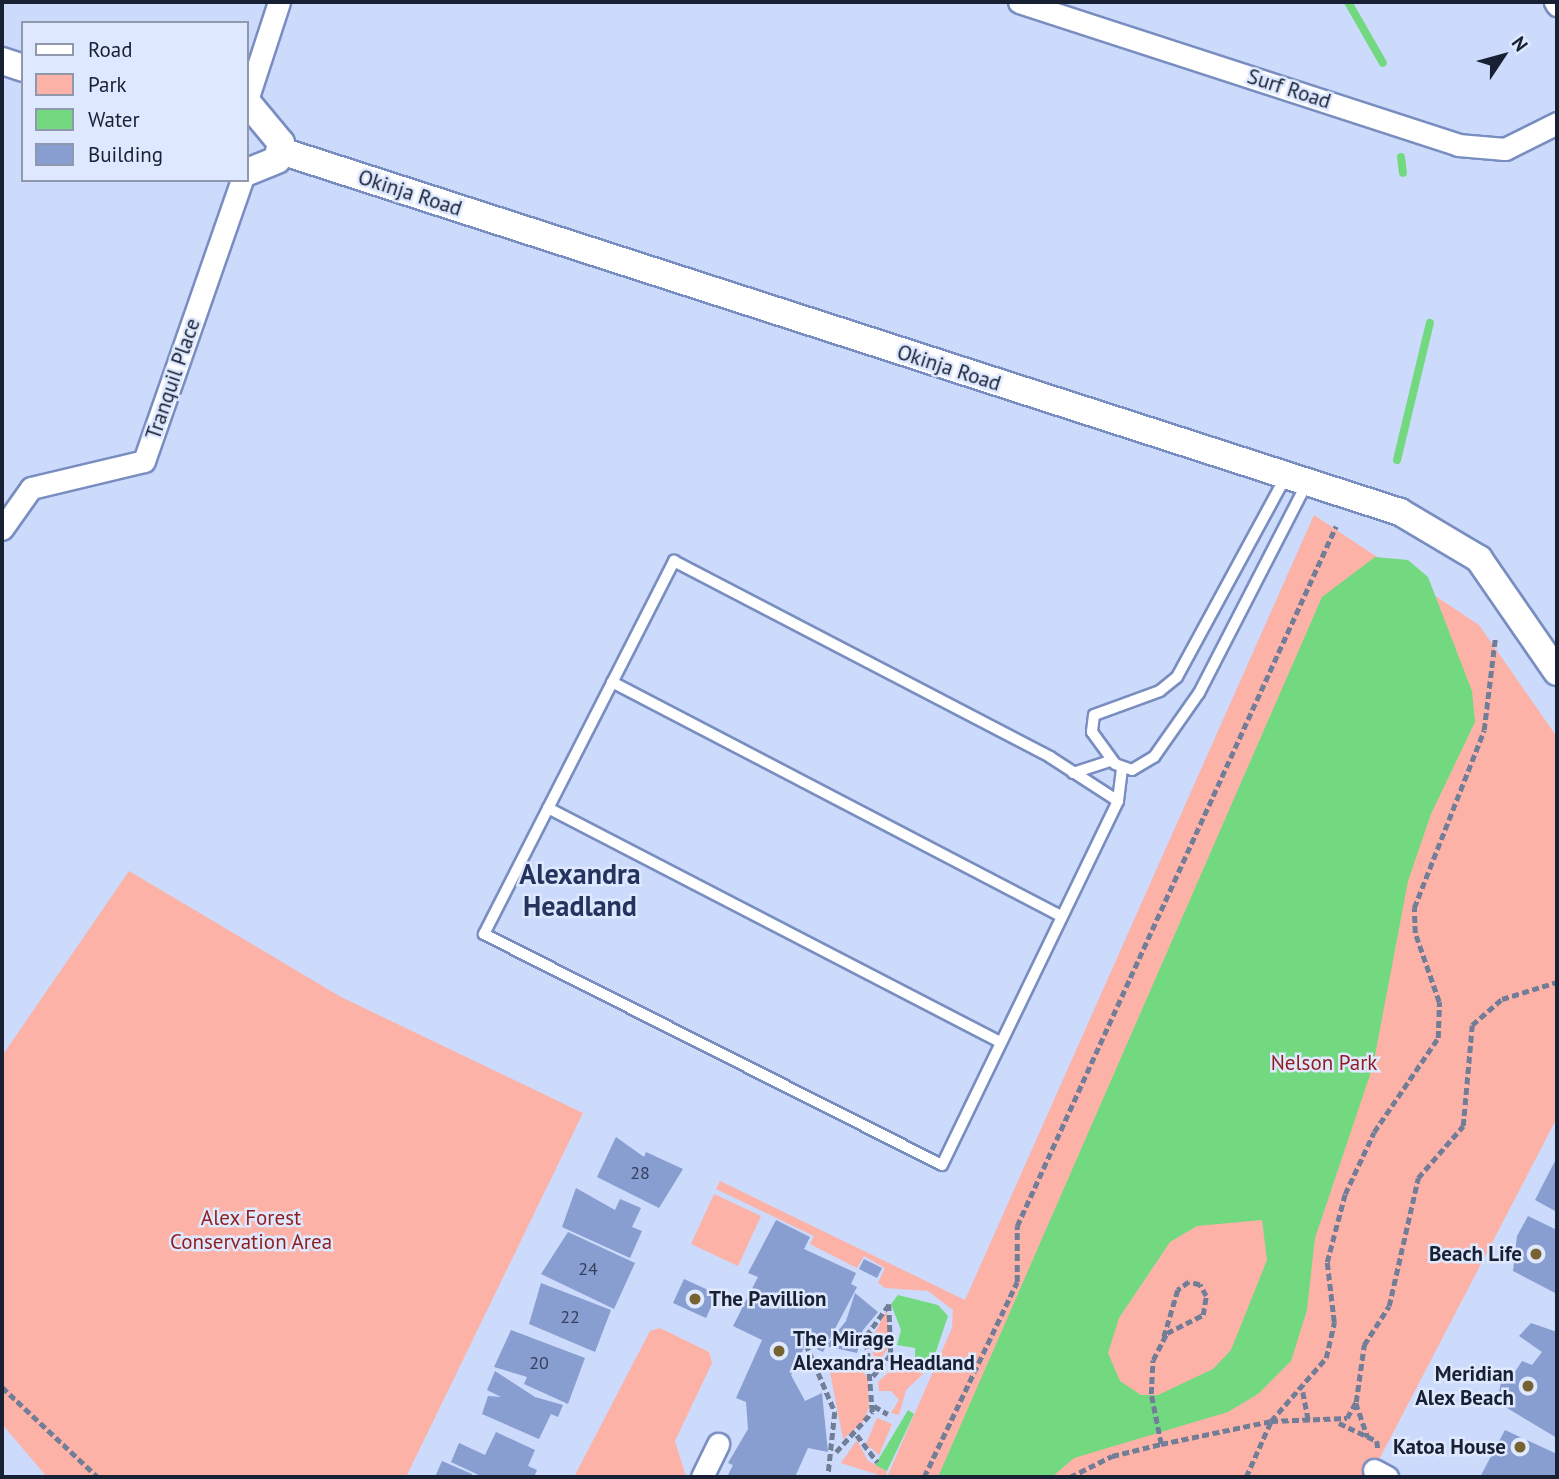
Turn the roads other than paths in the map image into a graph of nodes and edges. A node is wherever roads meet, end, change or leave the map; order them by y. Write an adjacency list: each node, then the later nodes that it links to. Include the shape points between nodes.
1 (279, 2): 7 (street)
2 (1019, 2): 4 (street, Surf Road)
3 (1090, 2): 4 (street)
4 (1083, 22): 9 (street, Surf Road, via 1458,145 1506,149)
5 (2, 61): 6 (street)
6 (21, 67)
7 (248, 98)
8 (248, 102): 10 (street, via 277,132)
9 (1557, 123)
10 (281, 151): 11 (street, via 269,166); 13 (street, Okinja Road)
11 (248, 173)
12 (241, 182): 14 (street, Tranquil Place, via 144,461 31,488)
13 (1295, 481): 15 (street, Okinja Road, via 1400,512 1441,531 1479,559); 17 (lane, via 1177,677 1160,691 1094,715 1091,732); 18 (lane, via 1199,694 1154,757 1132,770)
14 (2, 529)
15 (1557, 672)
16 (612, 682): 19 (lane, via 674,561); 21 (lane); 22 (lane)
17 (1110, 761): 18 (lane); 19 (lane)
18 (1122, 768): 20 (lane)
19 (1073, 773): 20 (lane)
20 (1118, 801): 22 (lane)
21 (548, 808): 23 (lane); 23 (lane, via 484,934 942,1165)
22 (1059, 915): 23 (lane)
23 (1000, 1042)
24 (718, 1444): 25 (street)
25 (702, 1477)

